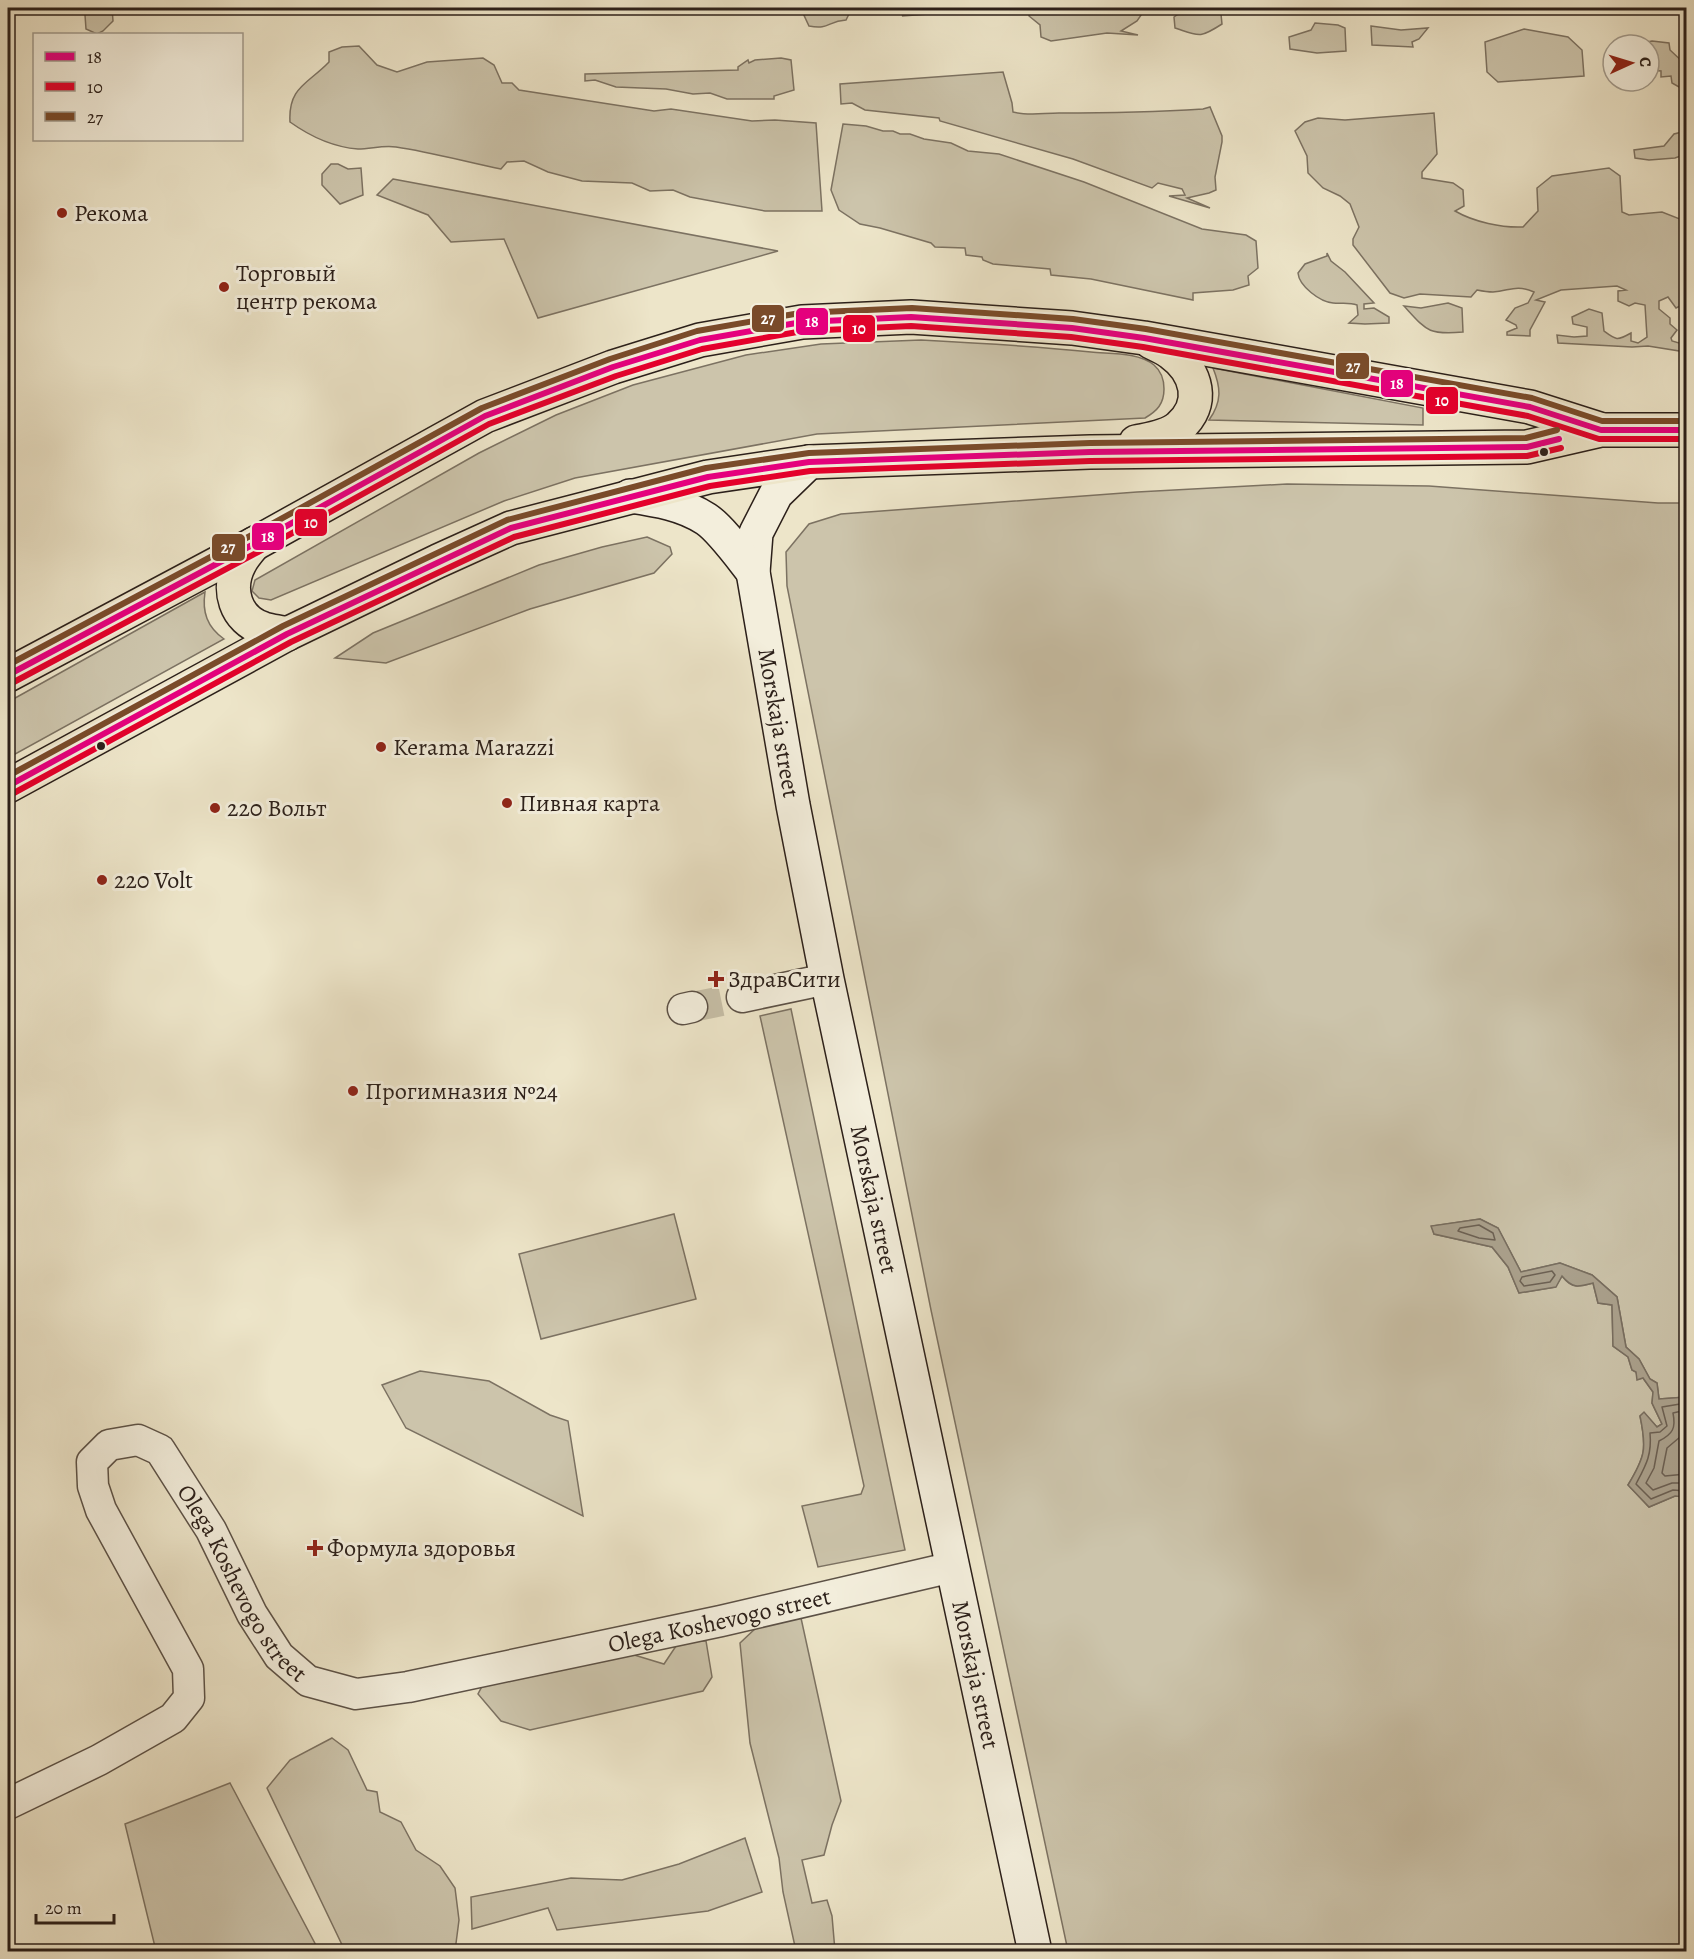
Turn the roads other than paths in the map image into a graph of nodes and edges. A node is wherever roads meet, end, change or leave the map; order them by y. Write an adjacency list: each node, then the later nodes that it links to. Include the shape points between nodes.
1 (1144, 338): 2 (main road, via 1530,407); 4 (main road, via 1171,352 1184,366 1194,382 1193,411 1178,428 1158,437); 7 (main road, via 1072,328 911,317 802,322 700,340 613,367 485,416)
2 (1601, 430): 3 (main road); 4 (main road, via 1527,447)
3 (1686, 430)
4 (1090, 452): 5 (main road)
5 (809, 462): 6 (main road, via 708,477); 8 (street, Morskaja street, via 776,494 756,533)
6 (630, 496): 8 (street, via 684,507 708,520); 9 (main road, via 511,528)
7 (254, 544): 9 (main road, via 233,581 233,597 242,616 262,628); 10 (main road)
8 (753, 572): 12 (street, Morskaja street)
9 (287, 634): 11 (main road)
10 (8, 675)
11 (8, 786)
12 (827, 979): 13 (street); 14 (street, Morskaja street)
13 (742, 997)
14 (952, 1567): 15 (street, Olega Koshevogo street, via 721,1621 408,1687 356,1694 308,1681 279,1656 252,1614 211,1530 160,1450 138,1440 110,1445 92,1462 93,1486 101,1510 188,1669 189,1698 173,1718 99,1760); 16 (street, Morskaja street)
15 (8, 1804)
16 (1035, 1952)

